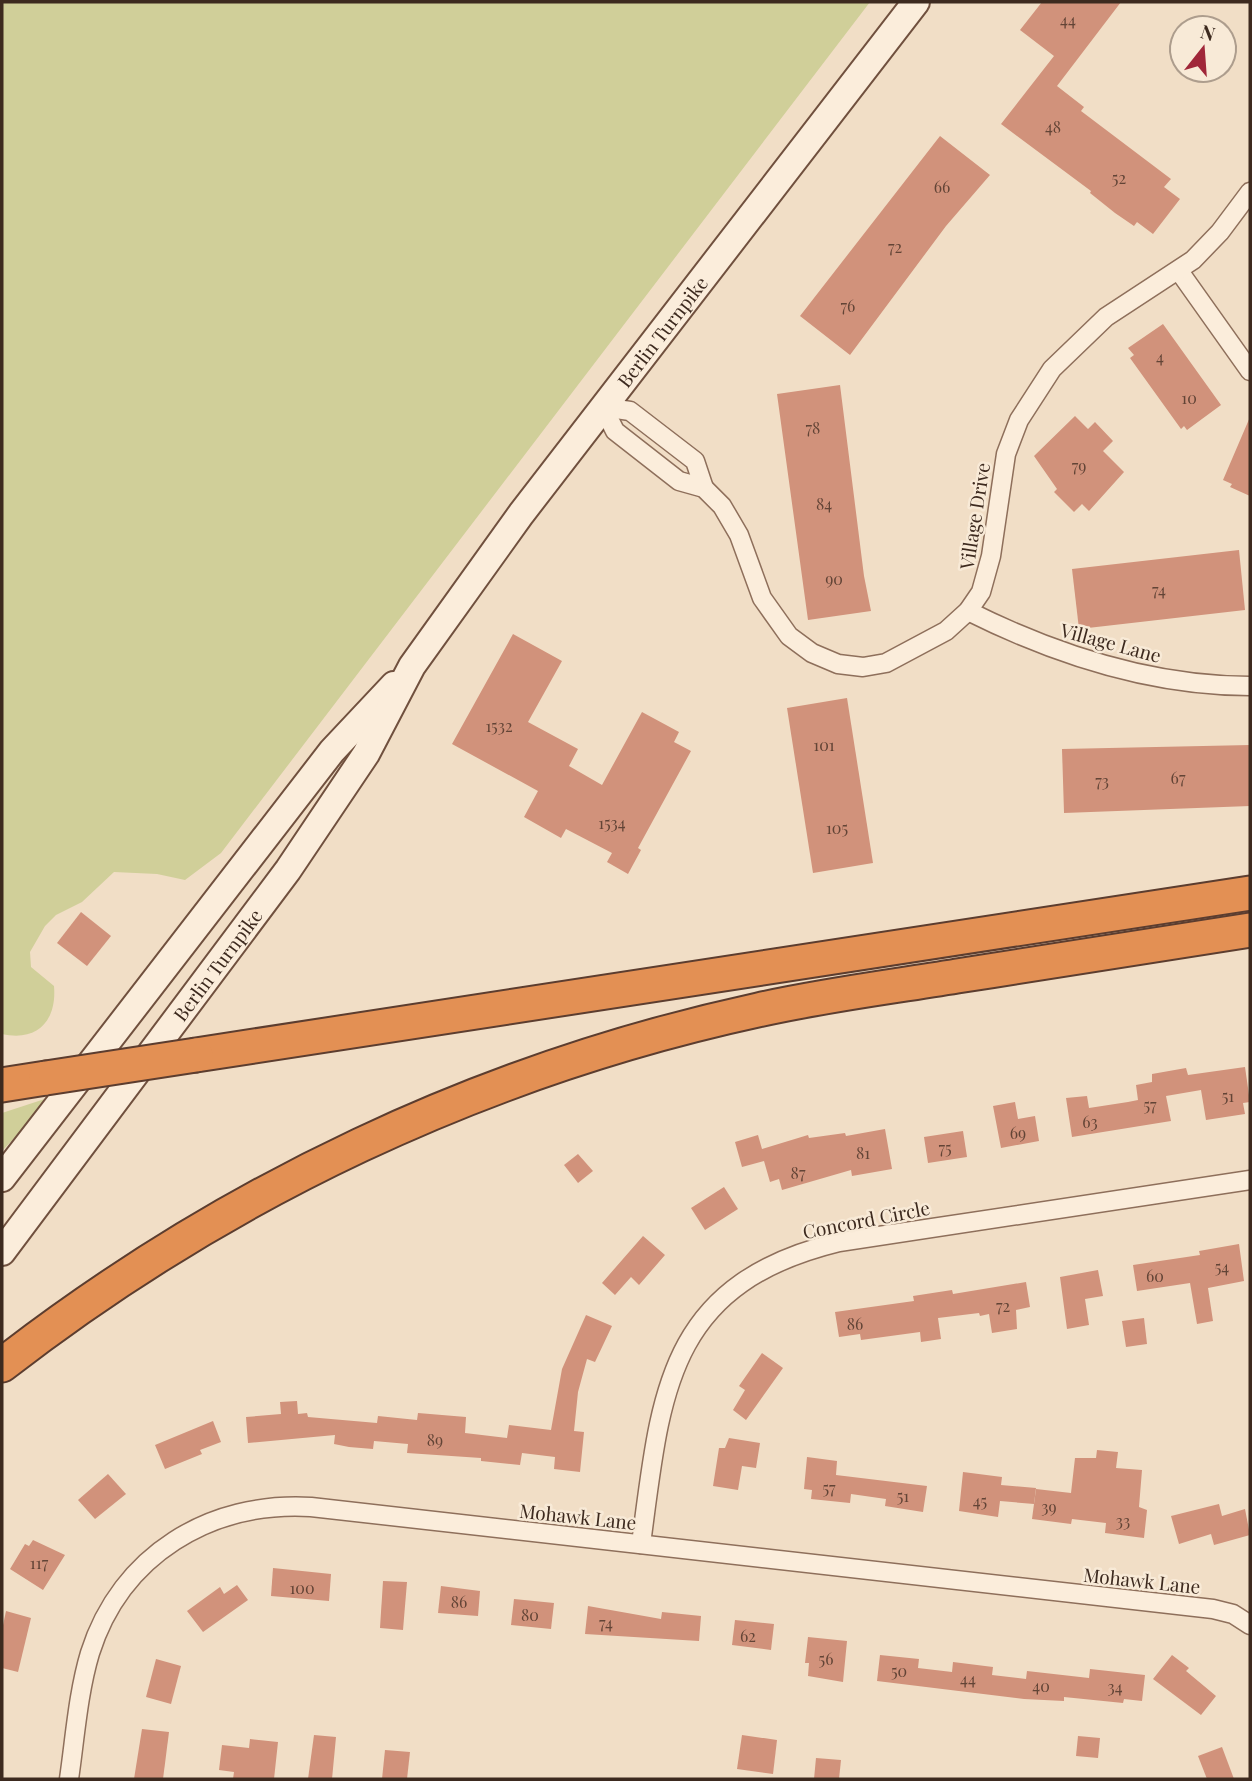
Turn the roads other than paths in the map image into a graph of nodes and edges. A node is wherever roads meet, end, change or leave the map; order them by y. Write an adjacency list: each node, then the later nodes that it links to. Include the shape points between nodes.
1 (916, 2): 5 (main road, Berlin Turnpike)
2 (1250, 192): 3 (street, Village Drive, via 1207,246)
3 (1178, 271): 4 (street); 7 (street, Village Drive, via 1095,326 1065,353 1029,402 1002,469 986,580)
4 (1250, 371)
5 (603, 407): 6 (street, Village Drive, via 615,431 679,481); 6 (street, Village Drive, via 630,411 695,461); 8 (main road, Berlin Turnpike)
6 (704, 488): 7 (street, Village Drive, via 735,526 770,614 789,636 824,660 850,666 886,663 936,638)
7 (968, 611): 9 (street, Village Lane, via 1028,640 1100,664 1166,679)
8 (412, 666): 13 (main road, Berlin Turnpike, via 332,751); 15 (main road, Berlin Turnpike, via 366,754 288,870)
9 (1250, 686)
10 (1250, 893): 12 (highway, bridge)
11 (1250, 930): 16 (highway, via 796,1002 682,1029 522,1079 376,1137 234,1208 102,1290)
12 (2, 1085)
13 (2, 1178)
14 (1250, 1180): 17 (street, Concord Circle, via 839,1242 771,1266 718,1303 694,1332 676,1365 659,1419)
15 (2, 1252)
16 (2, 1365)
17 (641, 1544): 18 (street, Mohawk Lane, via 1213,1609); 19 (street, Mohawk Lane, via 294,1506 243,1511 201,1525 145,1563 107,1614 87,1664)
18 (1249, 1622)
19 (69, 1779)

